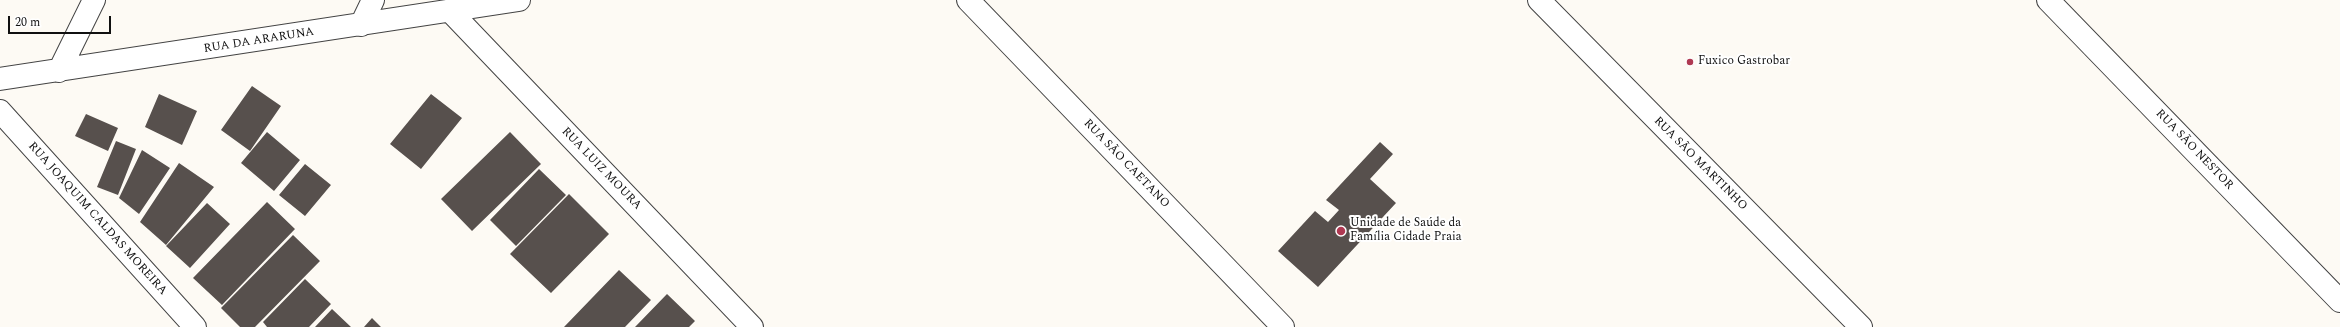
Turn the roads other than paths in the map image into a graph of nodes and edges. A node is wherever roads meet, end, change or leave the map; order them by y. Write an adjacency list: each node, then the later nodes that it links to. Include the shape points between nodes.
1 (94, 0): 9 (street)
2 (373, 0): 8 (street)
3 (519, 0): 7 (street, RUA DA ARARUNA)
4 (968, 0): 15 (street, RUA SÃO CAETANO)
5 (1539, 0): 16 (street, RUA SÃO MARTINHO)
6 (2048, 0): 12 (street, RUA SÃO NESTOR)
7 (450, 11): 8 (street, RUA DA ARARUNA); 14 (street, RUA LUIZ MOURA)
8 (361, 25): 9 (street, RUA DA ARARUNA)
9 (59, 71): 10 (street, RUA DA ARARUNA)
10 (0, 80)
11 (0, 111): 13 (street, RUA JOAQUIM CALDAS MOREIRA)
12 (2340, 301)
13 (194, 327)
14 (752, 327)
15 (1283, 327)
16 (1861, 327)

